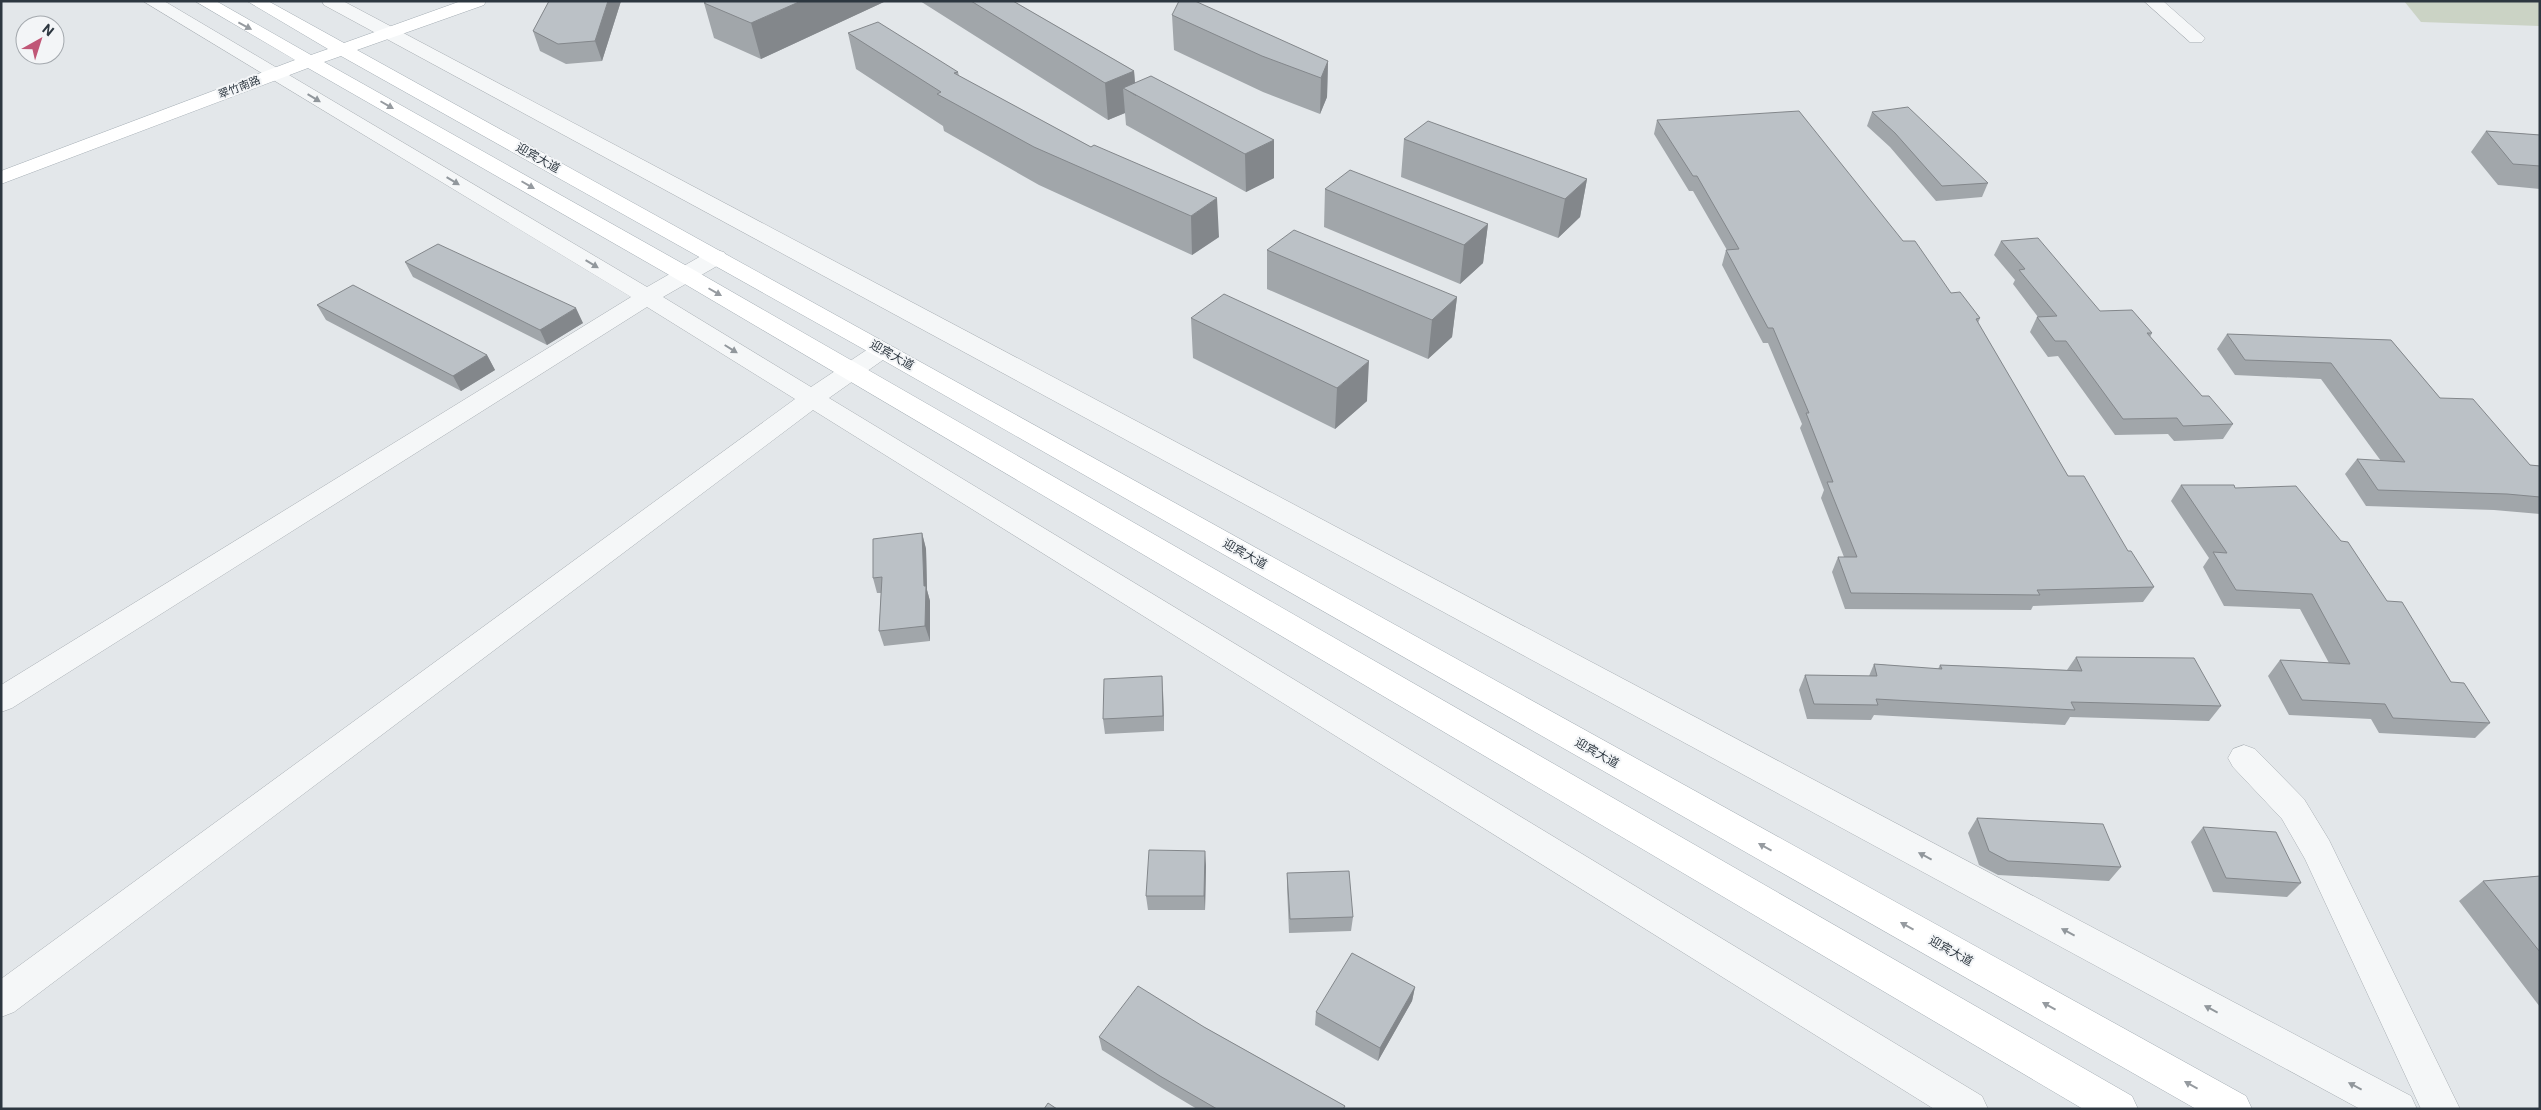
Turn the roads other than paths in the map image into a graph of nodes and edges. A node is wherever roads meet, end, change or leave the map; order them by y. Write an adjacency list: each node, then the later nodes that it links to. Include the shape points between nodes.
1 (151, 1): 12 (street)
2 (203, 1): 11 (main road, one-way to 11)
3 (255, 1): 10 (main road, 迎宾大道)
4 (330, 1): 8 (street)
5 (449, 1): 8 (main road, 翠竹南路)
6 (478, 1): 8 (main road, 翠竹南路)
7 (2152, 1): 9 (street)
8 (381, 29): 10 (main road, 翠竹南路); 27 (street, one-way to 8)
9 (2196, 38)
10 (336, 46): 11 (main road, 翠竹南路); 15 (main road, 迎宾大道)
11 (304, 58): 12 (main road, 翠竹南路); 16 (main road, one-way to 16)
12 (269, 71): 13 (main road, 翠竹南路); 14 (main road, 翠竹南路); 17 (street, one-way to 17)
13 (1, 167)
14 (1, 178)
15 (716, 257): 16 (street); 18 (main road, 迎宾大道)
16 (686, 275): 17 (street); 19 (main road, one-way to 19)
17 (647, 297): 20 (street, one-way to 20); 21 (street)
18 (882, 350): 19 (street); 26 (main road, 迎宾大道, one-way to 18)
19 (850, 370): 20 (street); 25 (main road)
20 (812, 399): 23 (street); 24 (street)
21 (1, 700)
22 (2244, 758): 28 (street, via 2293,809 2317,850)
23 (1, 1000)
24 (1969, 1109)
25 (2119, 1109)
26 (2233, 1109)
27 (2398, 1109)
28 (2441, 1109)

